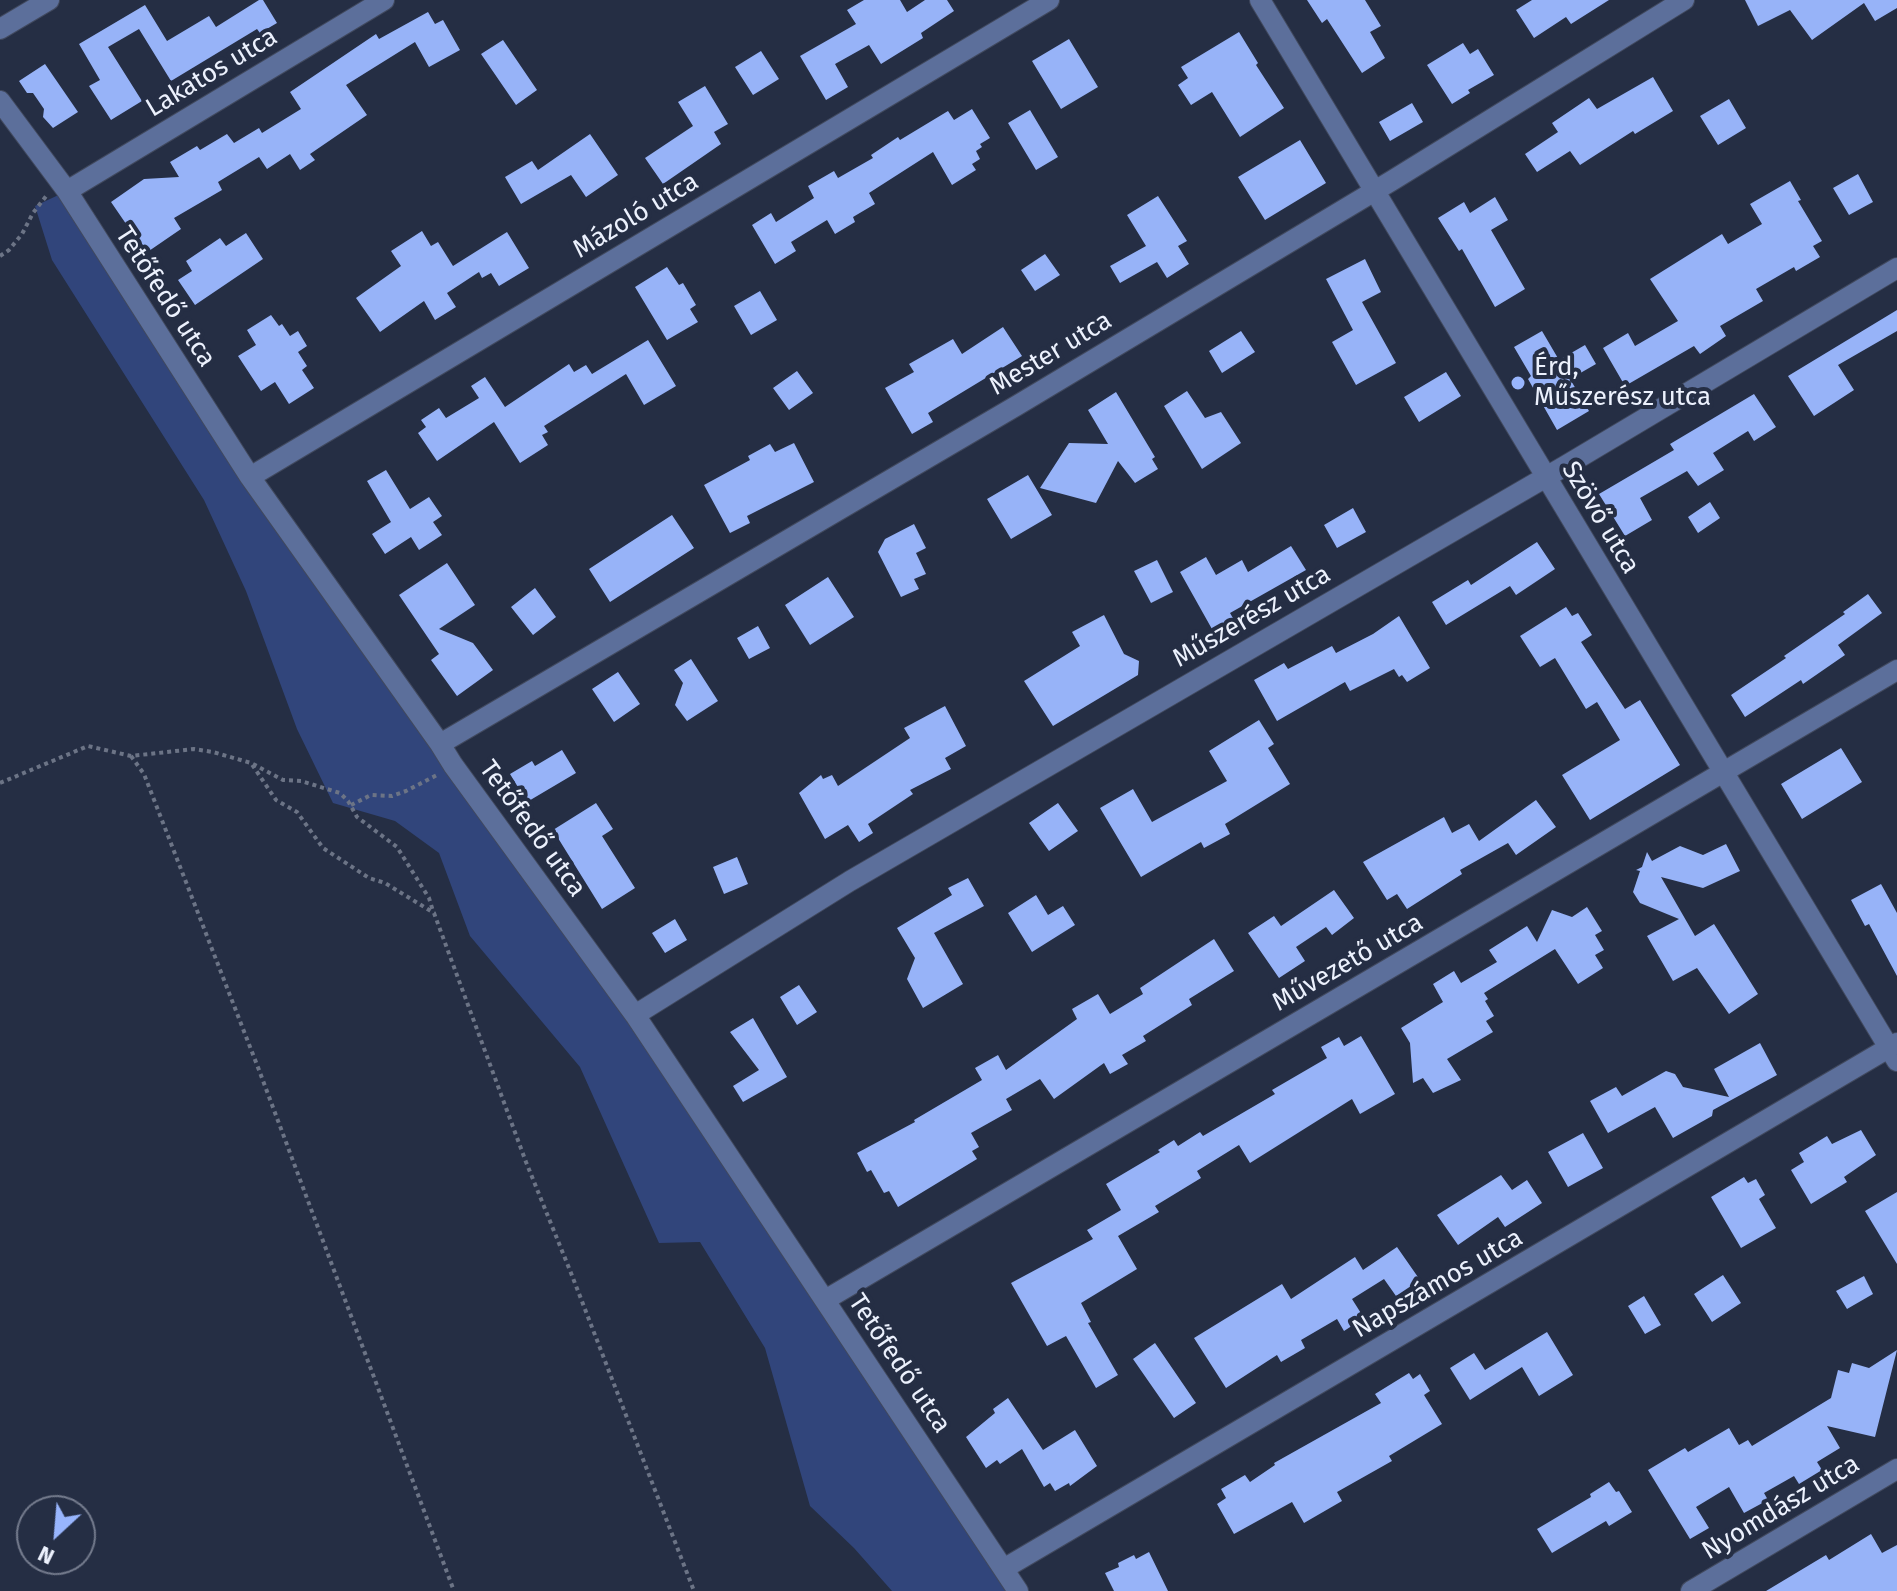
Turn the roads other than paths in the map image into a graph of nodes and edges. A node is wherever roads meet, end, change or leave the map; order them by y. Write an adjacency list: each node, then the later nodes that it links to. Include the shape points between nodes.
1 (49, 0): 6 (street)
2 (384, 0): 8 (street, Lakatos utca)
3 (1049, 0): 11 (street, Mázoló utca)
4 (1260, 0): 9 (street, Szövő utca)
5 (1684, 0): 9 (street, Mester utca)
6 (0, 29)
7 (0, 101): 8 (street, Tetőfedő utca)
8 (63, 186): 11 (street, Tetőfedő utca)
9 (1376, 190): 12 (street, Szövő utca); 14 (street, Mester utca)
10 (1897, 268): 12 (street, Műszerész utca)
11 (250, 477): 14 (street, Tetőfedő utca)
12 (1546, 477): 15 (street, Szövő utca); 16 (street, Műszerész utca, via 850,881)
13 (1897, 670): 15 (street, Művezető utca)
14 (440, 744): 16 (street, Tetőfedő utca)
15 (1723, 774): 17 (street, Szövő utca); 18 (street, Művezető utca)
16 (635, 1015): 18 (street, Tetőfedő utca)
17 (1894, 1051): 20 (street, Napszámos utca)
18 (825, 1300): 20 (street, Tetőfedő utca)
19 (1897, 1469): 22 (street, Nyomdász utca)
20 (1005, 1568): 21 (street, Tetőfedő utca)
21 (1018, 1591)
22 (1691, 1591)

